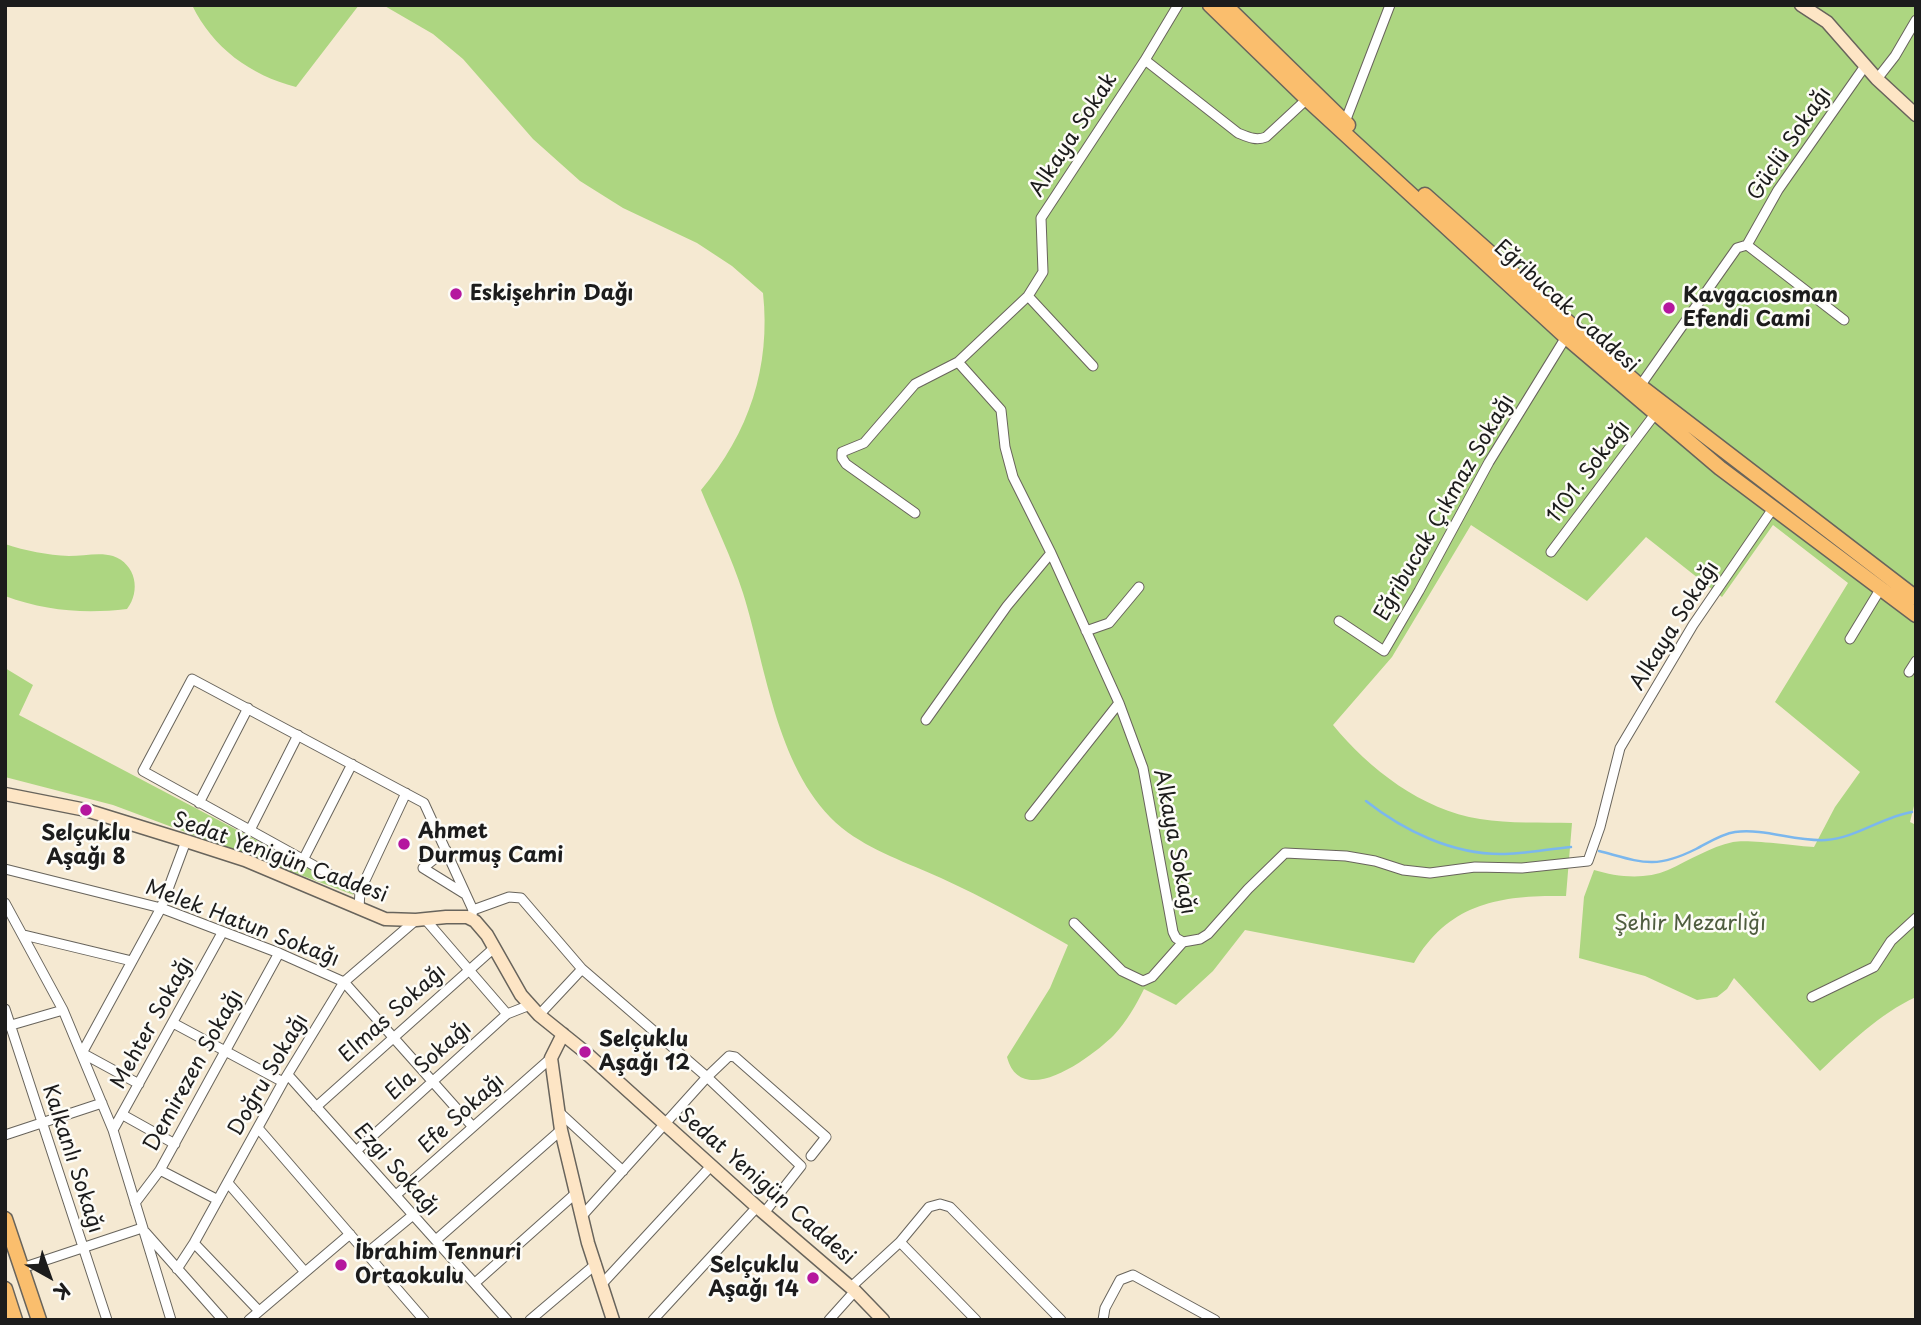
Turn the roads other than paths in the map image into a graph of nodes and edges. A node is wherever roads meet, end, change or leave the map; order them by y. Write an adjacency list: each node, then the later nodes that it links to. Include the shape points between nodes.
1 (1178, 5): 7 (street)
2 (1210, 5): 10 (main road, Eğribucak Caddesi)
3 (1225, 5): 12 (main road, Eğribucak Caddesi)
4 (1390, 5): 12 (street)
5 (1810, 8): 8 (street)
6 (1916, 20): 9 (street)
7 (1145, 60): 10 (street, Alkaya Sokak, via 1250,138 1266,137); 14 (street, Alkaya Sokak, via 1041,218 1043,272)
8 (1865, 66): 9 (street); 13 (street, Güclü Sokağı, via 1778,190)
9 (1877, 79): 11 (street)
10 (1307, 99): 16 (main road, Eğribucak Caddesi)
11 (1916, 115)
12 (1345, 122): 19 (main road, Eğribucak Caddesi)
13 (1747, 244): 15 (street); 19 (street, Güclü Sokağı, via 1737,248)
14 (1028, 296): 17 (street, Alkaya Sokak); 18 (street)
15 (1844, 320)
16 (1566, 337): 20 (main road, Eğribucak Caddesi); 29 (street, Eğribucak Çıkmaz Sokağı, via 1489,462 1384,651)
17 (958, 362): 22 (street, Alkaya Sokak, via 915,384 864,443 841,453 846,464); 24 (street, Alkaya Sokağı, via 1001,410 1004,447 1013,477)
18 (1093, 366)
19 (1640, 386): 27 (main road, Eğribucak Caddesi)
20 (1656, 414): 21 (main road, Eğribucak Caddesi); 23 (street, 1101. Sokağı)
21 (1774, 507): 26 (main road, Eğribucak Caddesi); 59 (street, Alkaya Sokağı, via 1693,625 1620,748 1588,862 1430,873 1346,856 1284,853 1208,934)
22 (915, 513)
23 (1551, 552)
24 (1051, 553): 30 (street, Alkaya Sokağı); 36 (street)
25 (1139, 587): 30 (street, via 1109,623)
26 (1881, 588): 28 (main road, Eğribucak Caddesi); 31 (street)
27 (1916, 598)
28 (1916, 615)
29 (1339, 621)
30 (1086, 631): 34 (street, Alkaya Sokağı)
31 (1850, 639)
32 (1916, 661): 33 (street)
33 (1909, 672)
34 (1119, 703): 42 (street); 59 (street, Alkaya Sokağı, via 1143,768 1173,932)
35 (248, 708): 37 (street); 41 (street); 41 (street, via 192,679 143,771)
36 (926, 720)
37 (299, 735): 38 (street); 43 (street)
38 (352, 764): 39 (street); 46 (street)
39 (406, 793): 45 (street, via 424,803); 48 (street)
40 (5, 794): 44 (street, Sedat Yenigün Caddesi, via 86,810)
41 (200, 803): 43 (street)
42 (1030, 816)
43 (250, 830): 46 (street)
44 (186, 841): 51 (street); 52 (street, Sedat Yenigün Caddesi)
45 (446, 850): 49 (street); 49 (street, via 422,868)
46 (303, 860): 48 (street)
47 (5, 869): 51 (street, Melek Hatun Sokağı)
48 (360, 891): 52 (street)
49 (467, 895): 53 (street)
50 (5, 903): 58 (street)
51 (161, 908): 57 (street, Melek Hatun Sokağı); 62 (street)
52 (359, 908): 55 (street, Sedat Yenigün Caddesi, via 385,919)
53 (472, 915): 55 (street, Sedat Yenigün Caddesi); 60 (street, Sedat Yenigün Caddesi); 63 (street, via 509,897 521,898)
54 (1916, 918): 66 (street, via 1891,941 1874,967)
55 (420, 920): 64 (street); 65 (street, Doğru Sokağı)
56 (1074, 923): 59 (street, via 1122,971 1143,981 1152,978)
57 (222, 933): 61 (street, Melek Hatun Sokağı); 71 (street, Mehter Sokağı)
58 (24, 935): 62 (street); 68 (street)
59 (1183, 943)
60 (494, 947): 64 (street, Elmas Sokağı); 69 (street, Sedat Yenigün Caddesi, via 520,995)
61 (279, 953): 65 (street, Melek Hatun Sokağı); 75 (street, Demirezen Sokağı)
62 (132, 961): 76 (street)
63 (582, 969): 69 (street); 78 (street)
64 (468, 971): 70 (street); 74 (street, Elmas Sokağı)
65 (344, 982): 74 (street); 79 (street, Doğru Sokağı)
66 (1812, 997)
67 (5, 1009): 72 (street, Kalkanlı Sokağı)
68 (63, 1010): 72 (street); 76 (street)
69 (535, 1010): 70 (street, Ela Sokağı); 73 (street, Sedat Yenigün Caddesi)
70 (507, 1014): 80 (street, Ela Sokağı)
71 (173, 1023): 75 (street, Ezgi Sokağı); 81 (street, Mehter Sokağı)
72 (8, 1026): 86 (street, Kalkanlı Sokağı)
73 (563, 1034): 77 (street); 87 (street, Sedat Yenigün Caddesi)
74 (394, 1037): 80 (street); 83 (street, Elmas Sokağı)
75 (226, 1050): 79 (street, Ezgi Sokağı); 93 (street, Demirezen Sokağı)
76 (82, 1053): 81 (street); 82 (street)
77 (551, 1058): 84 (street); 88 (street, Efe Sokağı)
78 (707, 1077): 87 (street); 95 (street, via 728,1057 735,1057 826,1137); 104 (street, via 801,1166)
79 (286, 1079): 83 (street, Ezgi Sokağı); 89 (street, Doğru Sokağı)
80 (433, 1081): 88 (street); 94 (street, Ela Sokağı)
81 (139, 1084): 85 (street, Mehter Sokağı)
82 (102, 1103): 86 (street); 90 (street)
83 (316, 1107): 94 (street, Ezgi Sokağı)
84 (559, 1112): 91 (street); 98 (street)
85 (122, 1115): 90 (street, Mehter Sokağı); 93 (street)
86 (43, 1123): 92 (street); 113 (street, Kalkanlı Sokağı)
87 (666, 1125): 96 (street, Sedat Yenigün Caddesi); 98 (street)
88 (473, 1127): 101 (street, Efe Sokağı)
89 (258, 1128): 99 (street, Doğru Sokağı); 109 (street)
90 (113, 1130): 103 (street)
91 (561, 1130): 100 (street); 110 (street)
92 (5, 1135)
93 (175, 1144): 97 (street, Demirezen Sokağı)
94 (356, 1151): 101 (street, Ezgi Sokağı)
95 (811, 1156)
96 (711, 1167): 104 (street, Sedat Yenigün Caddesi); 120 (street)
97 (160, 1170): 102 (street); 103 (street, Demirezen Sokağı)
98 (623, 1171): 106 (street)
99 (228, 1183): 102 (street, Doğru Sokağı); 118 (street)
100 (576, 1193): 106 (street); 119 (street)
101 (396, 1195): 105 (street, Ezgi Sokağı)
102 (218, 1200): 112 (street, Doğru Sokağı)
103 (135, 1203): 108 (street)
104 (761, 1210): 122 (street, Sedat Yenigün Caddesi); 136 (street)
105 (413, 1215): 110 (street, Ezgi Sokağı); 114 (street)
106 (581, 1217): 115 (street)
107 (5, 1219): 116 (main road)
108 (142, 1228): 113 (street); 117 (street); 129 (street)
109 (350, 1234): 114 (street); 118 (street)
110 (436, 1240): 119 (street, Ezgi Sokağı)
111 (900, 1242): 122 (street); 139 (street); 140 (street, via 929,1207 946,1205)
112 (194, 1243): 117 (street, Doğru Sokağı); 123 (street)
113 (82, 1248): 116 (street); 128 (street, Kalkanlı Sokağı)
114 (367, 1253): 132 (street)
115 (596, 1264): 120 (street); 124 (street)
116 (22, 1268): 127 (main road)
117 (177, 1269): 130 (street)
118 (305, 1272): 123 (street)
119 (475, 1283): 133 (street, Ezgi Sokağı)
120 (601, 1284): 135 (street)
121 (5, 1289): 126 (main road)
122 (853, 1289): 137 (street); 138 (street, Sedat Yenigün Caddesi)
123 (259, 1311): 131 (street)
124 (542, 1315): 134 (street)
125 (1212, 1319): 141 (street, via 1138,1276 1128,1275 1114,1289)
126 (15, 1320)
127 (39, 1320)
128 (107, 1320)
129 (171, 1320)
130 (223, 1320)
131 (248, 1320)
132 (424, 1320)
133 (507, 1320)
134 (530, 1320)
135 (613, 1320)
136 (653, 1320)
137 (829, 1320)
138 (883, 1320)
139 (976, 1320)
140 (1061, 1320)
141 (1103, 1320)

